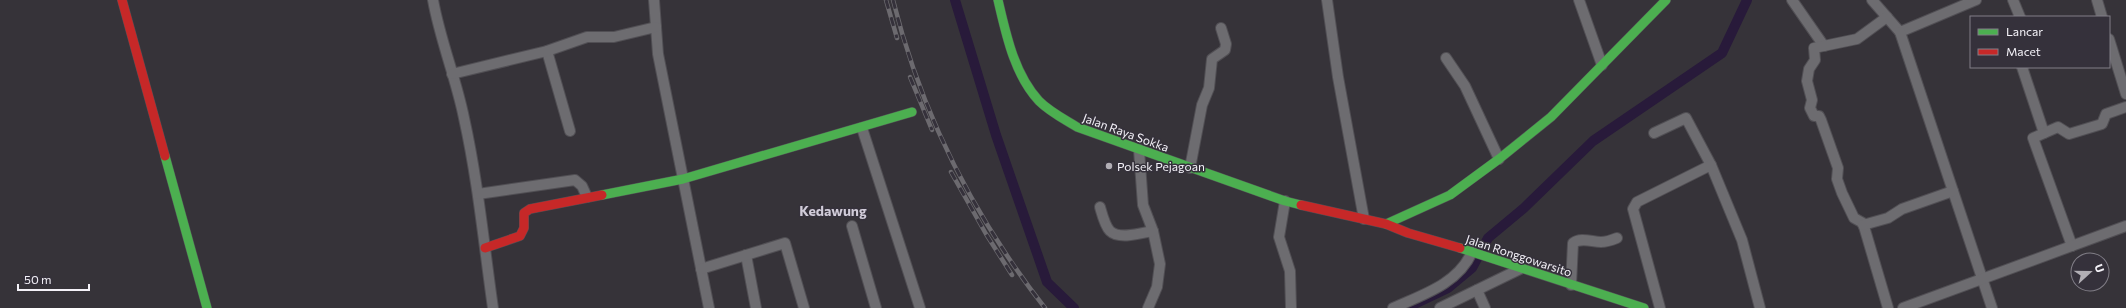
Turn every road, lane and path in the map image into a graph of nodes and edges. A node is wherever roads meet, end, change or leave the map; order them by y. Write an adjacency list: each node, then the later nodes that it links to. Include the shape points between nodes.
1 (122, 0): 62 (main road)
2 (434, 0): 25 (street, via 437,25)
3 (654, 0): 16 (street)
4 (998, 0): 33 (main road, Jalan Raya Sokka, via 1010,48 1036,97 1057,115 1077,127)
5 (1326, 0): 44 (street)
6 (1579, 0): 23 (street)
7 (1666, 0): 23 (main road)
8 (1792, 0): 20 (street)
9 (1872, 0): 15 (street)
10 (1976, 0): 18 (street)
11 (2013, 0): 13 (street)
12 (2097, 0): 14 (street)
13 (2020, 16)
14 (2102, 16)
15 (1887, 17): 18 (street); 20 (street, via 1857,39)
16 (656, 27): 21 (street, via 614,37 587,37); 37 (street, via 658,54)
17 (1221, 28): 36 (street, via 1226,47 1224,52 1212,58 1209,88 1202,105)
18 (1900, 32): 38 (street)
19 (2110, 42): 26 (street)
20 (1824, 46): 46 (street, via 1814,50 1815,58 1807,81 1812,100 1810,108 1814,116 1819,116 1821,120 1838,168 1837,179 1842,193 1854,218)
21 (547, 51): 25 (street); 30 (street)
22 (1446, 58): 34 (street, via 1465,86)
23 (1602, 65): 34 (main road, via 1551,117)
24 (2022, 68): 32 (street)
25 (452, 74): 39 (street, via 464,117)
26 (2126, 93)
27 (2126, 107): 32 (street, via 2106,114 2102,124 2077,133 2069,134 2058,127)
28 (912, 112): 29 (main road)
29 (862, 128): 37 (main road); 61 (street)
30 (570, 131)
31 (1654, 133): 35 (street, via 1686,118)
32 (2044, 133): 52 (street, via 2032,140)
33 (1139, 150): 36 (main road, Jalan Raya Sokka); 49 (street, via 1143,205)
34 (1499, 160): 43 (main road, via 1450,196)
35 (1711, 165): 74 (street, via 1637,202 1633,209); 75 (street, via 1742,240)
36 (1190, 168): 41 (main road, Jalan Raya Sokka)
37 (683, 179): 40 (main road); 56 (street)
38 (1954, 191): 46 (street, via 1902,210 1888,218); 58 (street)
39 (478, 194): 40 (street, via 575,180 582,186); 53 (street)
40 (587, 198): 53 (main road, via 530,208 524,213 524,228 520,236)
41 (1285, 201): 44 (main road, Jalan Raya Sokka); 69 (street, via 1279,237 1290,271)
42 (1100, 207): 49 (street, via 1109,230 1114,233)
43 (1413, 212): 45 (main road); 50 (main road)
44 (1364, 219): 45 (main road, Jalan Raya Sokka)
45 (1386, 224): 50 (main road, Jalan Ronggowarsito)
46 (1863, 225): 76 (street)
47 (852, 226): 67 (street)
48 (2126, 226): 52 (street)
49 (1154, 231): 68 (street, via 1160,264 1157,287)
50 (1408, 233): 54 (main road, Jalan Ronggowarsito)
51 (1617, 238): 59 (street, via 1602,242 1577,240 1573,243)
52 (2072, 246): 58 (street)
53 (485, 248): 63 (street)
54 (1474, 253): 57 (main road, Jalan Ronggowarsito); 70 (street, via 1454,276 1432,290)
55 (746, 256): 56 (street); 65 (street); 66 (street, via 785,243)
56 (701, 269): 64 (street)
57 (1520, 269): 59 (main road, Jalan Ronggowarsito); 60 (street)
58 (1983, 279): 77 (street); 78 (street)
59 (1571, 285): 73 (main road, Jalan Ronggowarsito)
60 (1477, 290): 71 (street); 72 (street)
61 (917, 307)
62 (207, 308)
63 (493, 308)
64 (709, 308)
65 (756, 308)
66 (804, 308)
67 (876, 308)
68 (1148, 308)
69 (1290, 308)
70 (1392, 308)
71 (1440, 308)
72 (1485, 308)
73 (1643, 308)
74 (1660, 308)
75 (1760, 308)
76 (1888, 308)
77 (1903, 308)
78 (1992, 308)

